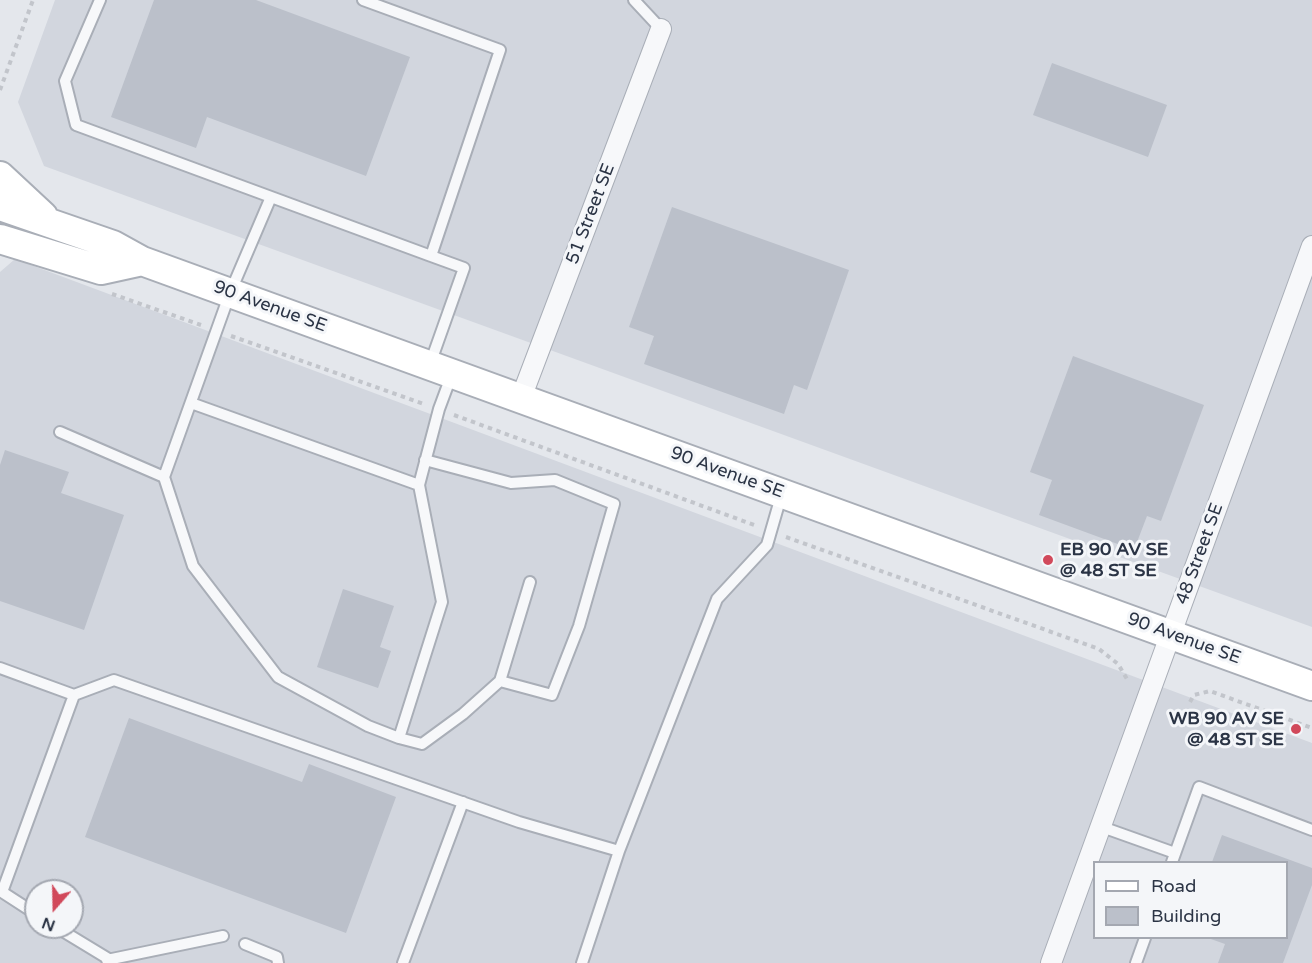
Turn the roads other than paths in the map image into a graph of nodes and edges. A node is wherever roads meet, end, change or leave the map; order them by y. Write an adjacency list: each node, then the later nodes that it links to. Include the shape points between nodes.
1 (100, 0): 6 (lane, via 64,81 76,125)
2 (363, 0): 11 (lane, via 500,51)
3 (634, 0): 4 (lane)
4 (661, 29): 15 (street, 51 Street SE)
5 (0, 176): 8 (street)
6 (271, 198): 11 (lane); 13 (lane)
7 (0, 206): 8 (street, 90 Avenue SE)
8 (51, 224): 12 (street, 90 Avenue SE, via 114,245)
9 (0, 239): 12 (street, via 101,270)
10 (1312, 246): 23 (street, 48 Street SE)
11 (431, 256): 14 (lane, via 464,268)
12 (142, 261): 13 (street, 90 Avenue SE)
13 (230, 293): 14 (street, 90 Avenue SE); 16 (lane)
14 (441, 369): 15 (street, 90 Avenue SE); 18 (lane, via 439,410)
15 (520, 398): 21 (street, 90 Avenue SE)
16 (191, 403): 19 (lane); 20 (lane)
17 (60, 432): 19 (lane)
18 (425, 460): 20 (lane); 25 (lane, via 511,483 555,480 614,504 579,626 552,695)
19 (164, 477): 28 (lane, via 193,566 278,676 368,726)
20 (419, 485): 28 (lane, via 442,602)
21 (782, 493): 23 (street, 90 Avenue SE); 32 (lane, via 767,545 717,599)
22 (530, 582): 25 (lane)
23 (1171, 635): 26 (street, 90 Avenue SE); 30 (street, 48 Street SE)
24 (0, 668): 27 (lane)
25 (501, 680): 28 (lane, via 422,744)
26 (1312, 686)
27 (74, 695): 29 (lane, via 114,680); 34 (lane, via 2,892)
28 (399, 738)
29 (463, 802): 32 (lane); 41 (lane)
30 (1102, 827): 33 (lane); 43 (street, 48 Street SE)
31 (1312, 830): 33 (lane, via 1199,787)
32 (619, 851): 42 (lane)
33 (1173, 858)
34 (24, 906)
35 (223, 936): 39 (lane)
36 (76, 939): 39 (lane)
37 (1145, 939): 44 (lane)
38 (245, 944): 40 (lane, via 277,957)
39 (112, 961)
40 (278, 963)
41 (403, 963)
42 (582, 963)
43 (1052, 963)
44 (1136, 963)

